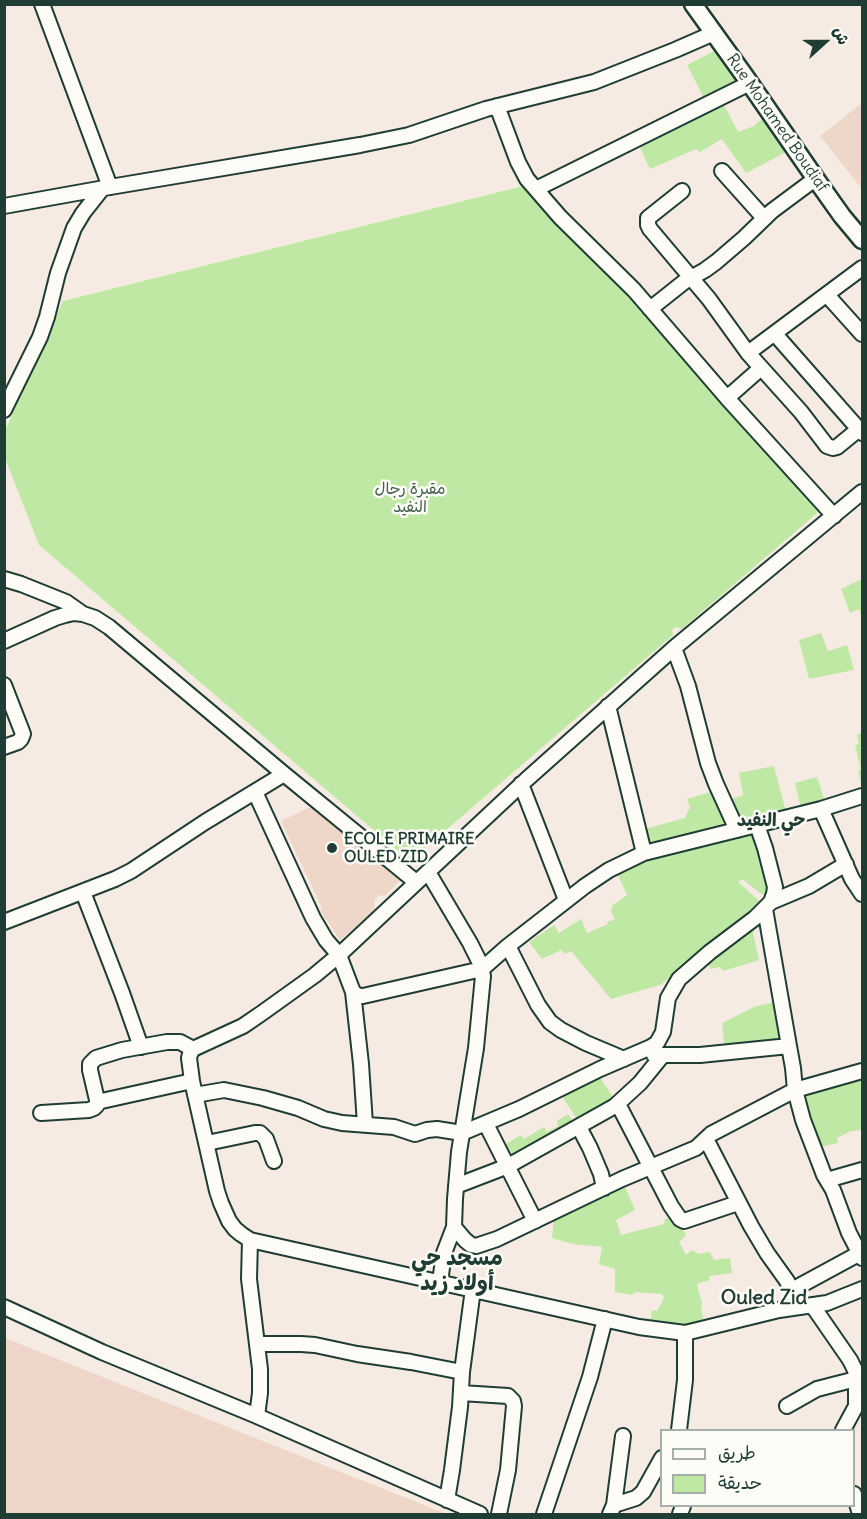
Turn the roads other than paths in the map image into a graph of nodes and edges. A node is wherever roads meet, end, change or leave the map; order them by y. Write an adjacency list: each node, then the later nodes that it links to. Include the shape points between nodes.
1 (42, 4): 8 (street)
2 (693, 4): 3 (main road, Rue Mohamed Boudiaf)
3 (714, 33): 4 (main road, Rue Mohamed Boudiaf); 5 (street, via 594,82)
4 (750, 83): 7 (main road, Rue Mohamed Boudiaf); 9 (street)
5 (497, 106): 8 (street, via 385,141); 9 (street, via 523,172)
6 (722, 171): 12 (street)
7 (815, 179): 12 (street); 13 (main road, Rue Mohamed Boudiaf)
8 (106, 188): 11 (street); 23 (street, via 79,219 71,236 47,317)
9 (536, 189): 17 (street)
10 (682, 191): 15 (street, via 647,221)
11 (4, 206)
12 (764, 218): 15 (street, via 730,251)
13 (862, 240)
14 (862, 268): 16 (street)
15 (691, 278): 17 (street); 20 (street)
16 (827, 295): 18 (street); 19 (street)
17 (650, 309): 22 (street)
18 (775, 334): 20 (street); 24 (street)
19 (862, 334)
20 (748, 353): 21 (street)
21 (761, 368): 22 (street); 24 (street, via 830,448)
22 (727, 398): 26 (street)
23 (4, 410)
24 (861, 431)
25 (862, 492): 26 (street)
26 (834, 516): 30 (street)
27 (4, 579): 28 (street, via 66,602)
28 (83, 614): 29 (street, via 55,618); 35 (street, via 109,627)
29 (4, 641)
30 (674, 648): 33 (street); 41 (street, via 708,763)
31 (4, 685): 32 (street)
32 (8, 704): 34 (street, via 23,734 18,742)
33 (608, 706): 36 (street); 42 (street)
34 (4, 747)
35 (284, 774): 37 (street); 45 (street)
36 (521, 784): 44 (street); 48 (street)
37 (255, 792): 46 (street, via 131,871); 52 (street, via 309,911)
38 (862, 796): 39 (street)
39 (821, 809): 40 (street); 43 (street)
40 (757, 825): 41 (street); 49 (street, via 775,886)
41 (737, 830): 42 (street)
42 (644, 853): 48 (street, via 609,870)
43 (846, 864): 47 (street); 49 (street)
44 (428, 872): 45 (street); 53 (street)
45 (416, 882): 52 (street)
46 (83, 892): 50 (street); 56 (street)
47 (862, 894)
48 (566, 900): 51 (street)
49 (768, 906): 55 (street); 58 (street, via 679,979 668,998 660,1038 651,1047)
50 (4, 922)
51 (508, 946): 53 (street); 58 (street, via 550,1022 577,1038)
52 (339, 955): 54 (street); 57 (street, via 243,1026)
53 (482, 969): 54 (street, via 363,996); 69 (street, via 476,1048)
54 (353, 992): 66 (street)
55 (789, 1046): 59 (street); 62 (street)
56 (141, 1047): 57 (street, via 177,1042); 63 (street, via 92,1060 90,1070)
57 (193, 1050): 61 (street, via 189,1058)
58 (630, 1056): 59 (street); 67 (street)
59 (662, 1056): 64 (street)
60 (862, 1071): 62 (street)
61 (194, 1088): 63 (street); 66 (street, via 230,1091 286,1104 332,1121); 71 (street)
62 (795, 1090): 70 (street); 76 (street)
63 (97, 1102): 65 (street, via 89,1110)
64 (618, 1104): 68 (street); 74 (street)
65 (41, 1113)
66 (365, 1124): 69 (street, via 415,1134 436,1129)
67 (486, 1124): 69 (street); 73 (street)
68 (579, 1127): 73 (street); 78 (street)
69 (462, 1133): 77 (street)
70 (706, 1139): 74 (street, via 696,1148); 79 (street)
71 (207, 1143): 72 (street, via 260,1133); 82 (street, via 220,1203 235,1229)
72 (274, 1161)
73 (508, 1166): 77 (street); 80 (street)
74 (652, 1167): 78 (street); 79 (street, via 681,1221)
75 (862, 1170): 76 (street)
76 (827, 1180): 83 (street)
77 (456, 1186): 81 (street)
78 (604, 1188): 80 (street)
79 (738, 1203): 87 (street)
80 (535, 1221): 81 (street, via 476,1246)
81 (454, 1227): 84 (street, via 444,1254)
82 (250, 1240): 84 (street); 92 (street, via 249,1279)
83 (862, 1254): 87 (street)
84 (440, 1282): 85 (street)
85 (474, 1289): 90 (street); 93 (street)
86 (862, 1289): 88 (street, via 827,1303)
87 (792, 1290): 88 (street)
88 (806, 1306): 91 (street); 94 (street, via 850,1360)
89 (4, 1307): 97 (street)
90 (605, 1319): 91 (street); 107 (street)
91 (685, 1333): 98 (street)
92 (258, 1344): 93 (street, via 315,1345); 97 (street)
93 (462, 1372): 95 (street)
94 (858, 1377): 96 (street, via 818,1389); 99 (street, via 856,1406)
95 (461, 1393): 103 (street); 106 (street, via 508,1396 513,1401 508,1470)
96 (787, 1406)
97 (257, 1416): 103 (street)
98 (679, 1429)
99 (844, 1429)
100 (623, 1436): 104 (street)
101 (660, 1462): 104 (street, via 643,1492)
102 (855, 1498): 108 (street)
103 (447, 1500): 105 (street)
104 (612, 1510)
105 (480, 1515)
106 (499, 1515)
107 (544, 1515)
108 (860, 1515)

